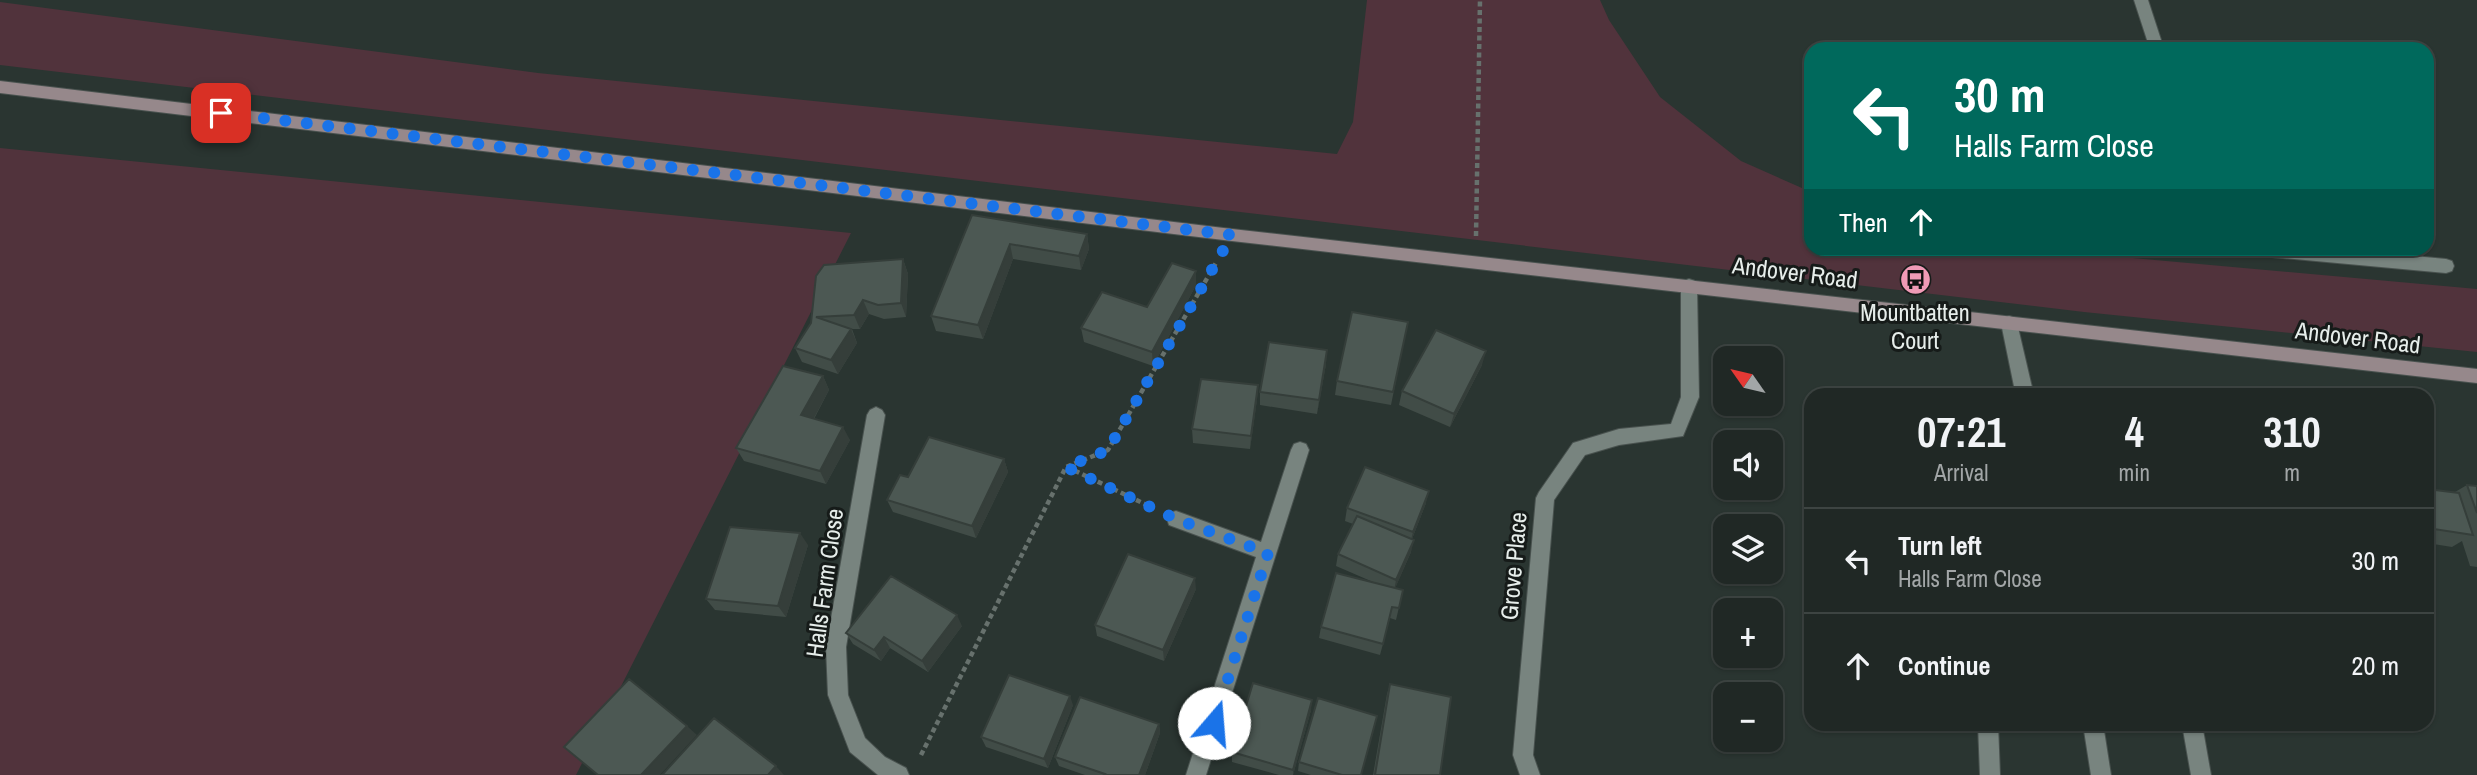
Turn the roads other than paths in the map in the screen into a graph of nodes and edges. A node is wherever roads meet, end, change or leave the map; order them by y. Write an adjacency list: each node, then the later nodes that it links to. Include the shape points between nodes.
1 (2141, 0): 2 (street)
2 (2155, 42)
3 (0, 87): 6 (main road, Andover Road)
4 (2342, 256): 5 (street)
5 (2446, 265)
6 (1689, 286): 7 (main road, Andover Road); 19 (street, Grove Place, via 1690,397 1677,431 1619,437 1579,449 1545,498 1523,755)
7 (2009, 323): 8 (main road, Andover Road); 9 (street)
8 (2477, 376)
9 (2023, 388)
10 (876, 415): 17 (street, Halls Farm Close, via 836,647 838,695 857,744 878,764)
11 (1300, 450): 13 (street)
12 (1176, 519): 13 (street)
13 (1268, 553): 18 (street)
14 (1988, 731): 20 (street)
15 (2093, 731): 21 (street)
16 (2193, 731): 22 (street)
17 (899, 775)
18 (1196, 775)
19 (1530, 775)
20 (1990, 775)
21 (2101, 775)
22 (2201, 775)

